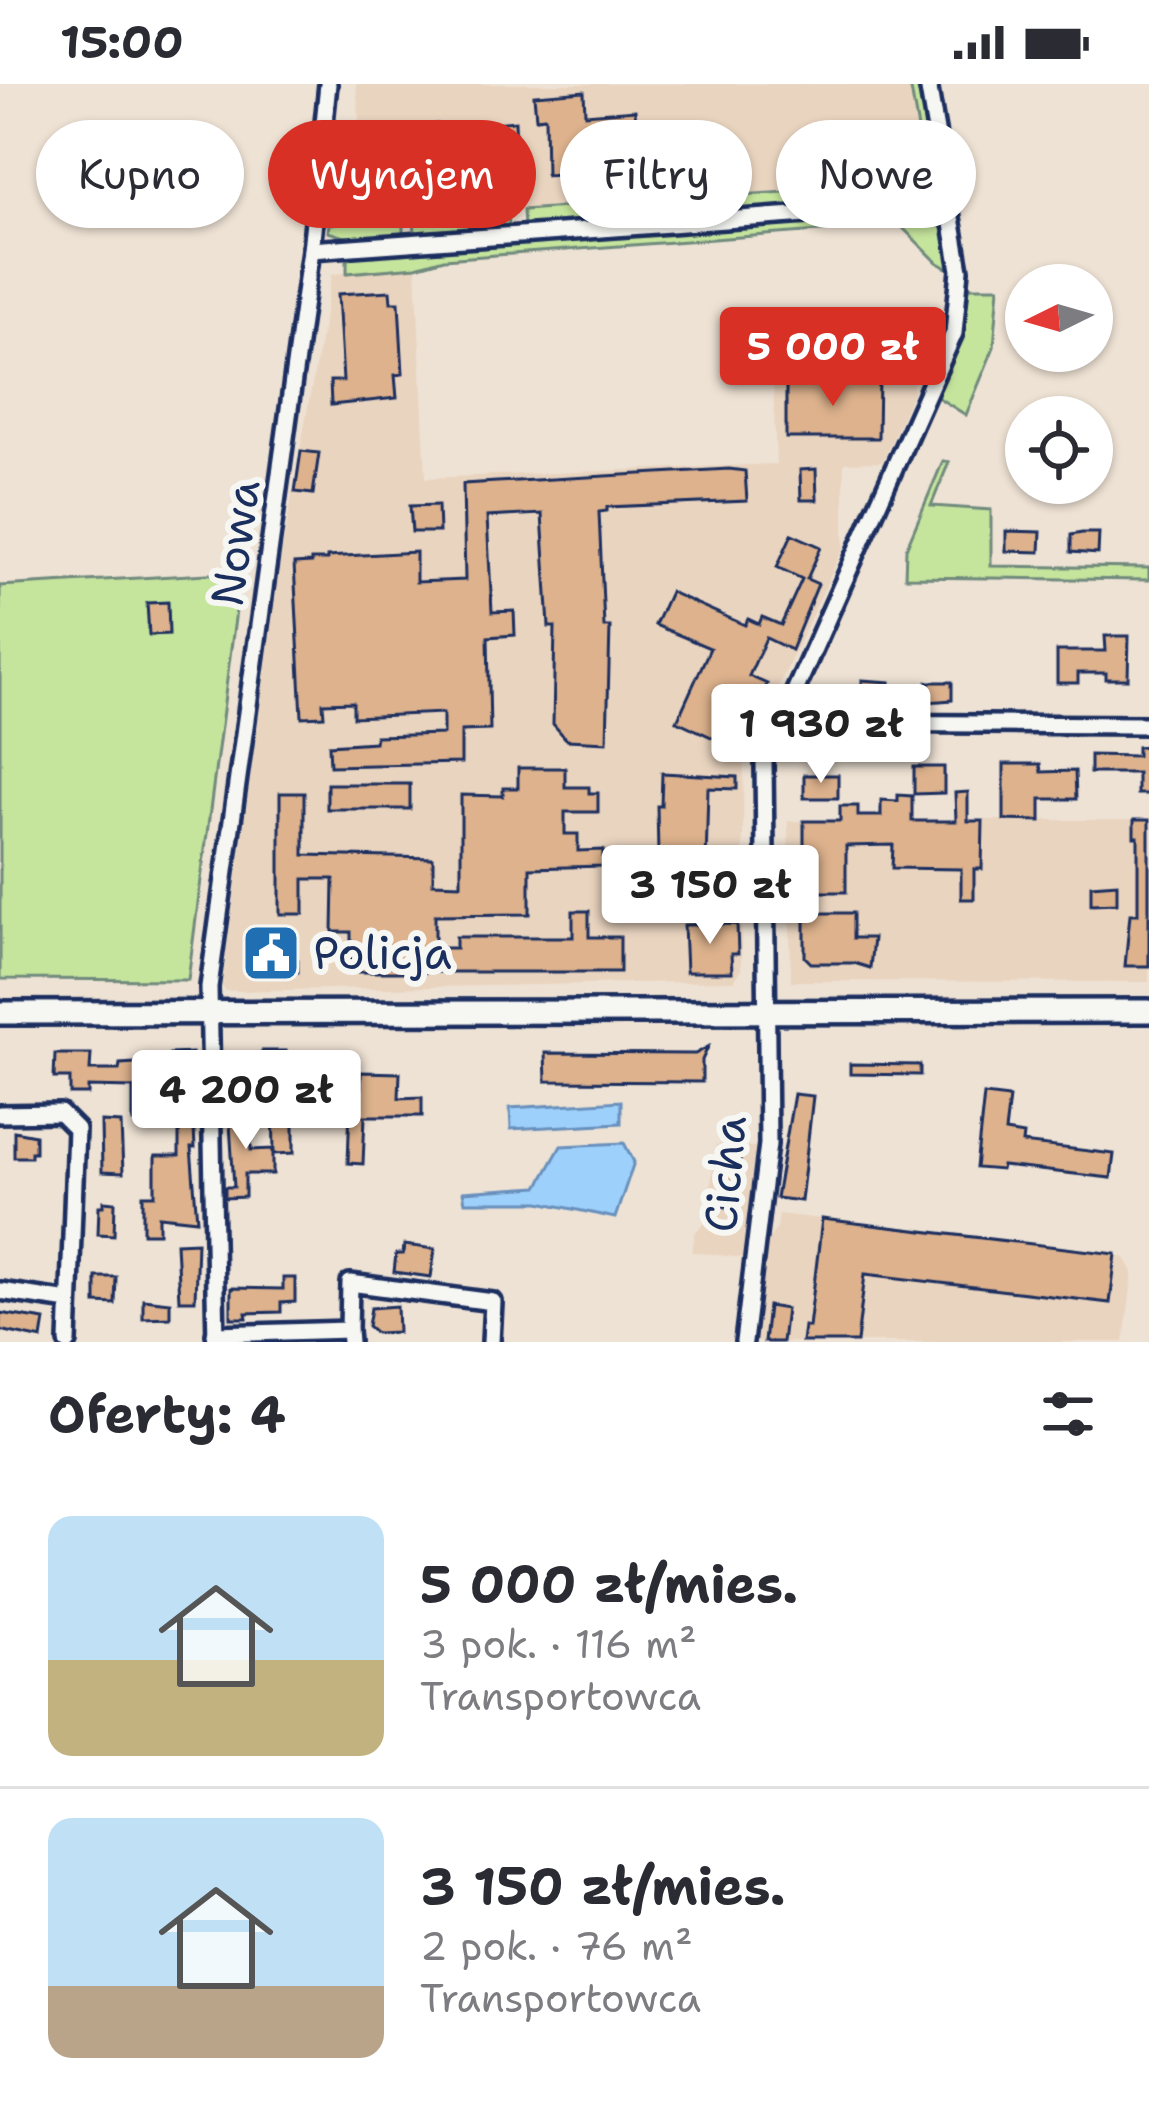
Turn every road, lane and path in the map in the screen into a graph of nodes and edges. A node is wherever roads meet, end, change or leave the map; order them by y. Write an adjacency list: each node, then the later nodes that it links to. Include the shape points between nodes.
1 (328, 84): 6 (street, Nowa)
2 (928, 84): 3 (street, Cicha)
3 (933, 120)
4 (776, 216): 6 (street)
5 (951, 228): 7 (street, Cicha, via 960,270 954,333)
6 (311, 250): 11 (street, Nowa)
7 (785, 715): 8 (street, via 800,723); 12 (street, Cicha, via 764,761)
8 (1149, 725)
9 (1149, 1011): 12 (main road)
10 (0, 1012): 11 (main road)
11 (208, 1012): 12 (main road); 17 (street, Nowa)
12 (767, 1012): 20 (street, Cicha, via 768,1144)
13 (0, 1114): 15 (street, via 60,1113 76,1129)
14 (0, 1291): 15 (street)
15 (69, 1300): 18 (street)
16 (350, 1336): 17 (street); 19 (street, via 350,1283 493,1301)
17 (216, 1338)
18 (68, 1342)
19 (490, 1342)
20 (744, 1342)

